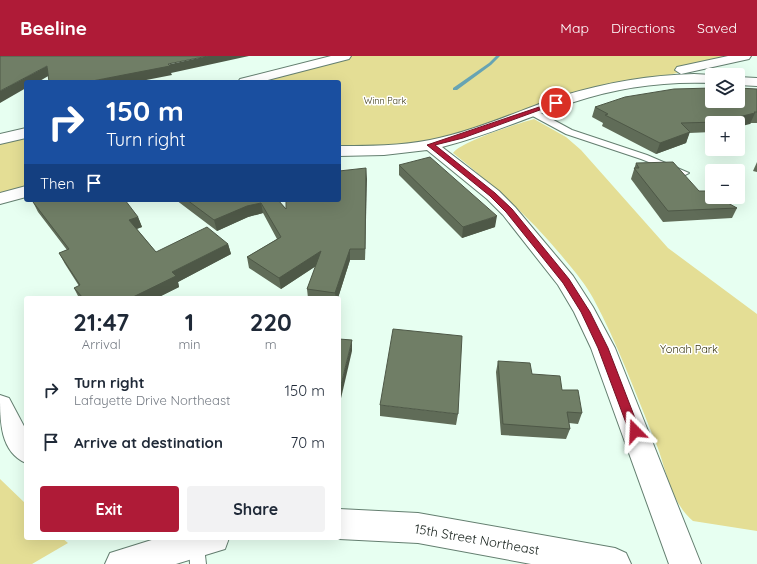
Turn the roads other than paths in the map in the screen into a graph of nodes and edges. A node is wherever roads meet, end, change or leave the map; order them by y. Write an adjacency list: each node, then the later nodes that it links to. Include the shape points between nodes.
1 (345, 56): 5 (street)
2 (745, 56): 3 (street, via 680,70 674,74)
3 (674, 78): 4 (street); 8 (street, via 637,82 595,91)
4 (705, 79)
5 (252, 80)
6 (745, 81): 7 (street)
7 (757, 82)
8 (532, 112): 11 (street); 13 (lane, via 569,132)
9 (24, 133): 10 (street)
10 (0, 139)
11 (430, 145): 12 (street, via 377,151); 22 (street, via 493,195 509,211 566,281 585,312 603,348)
12 (341, 151)
13 (685, 173)
14 (24, 192): 15 (street)
15 (0, 199)
16 (0, 405): 17 (street, via 13,433)
17 (24, 448)
18 (341, 524): 21 (street, 15th Street Northeast, via 418,528)
19 (203, 548): 20 (street)
20 (121, 564)
21 (615, 564)
22 (685, 564)

